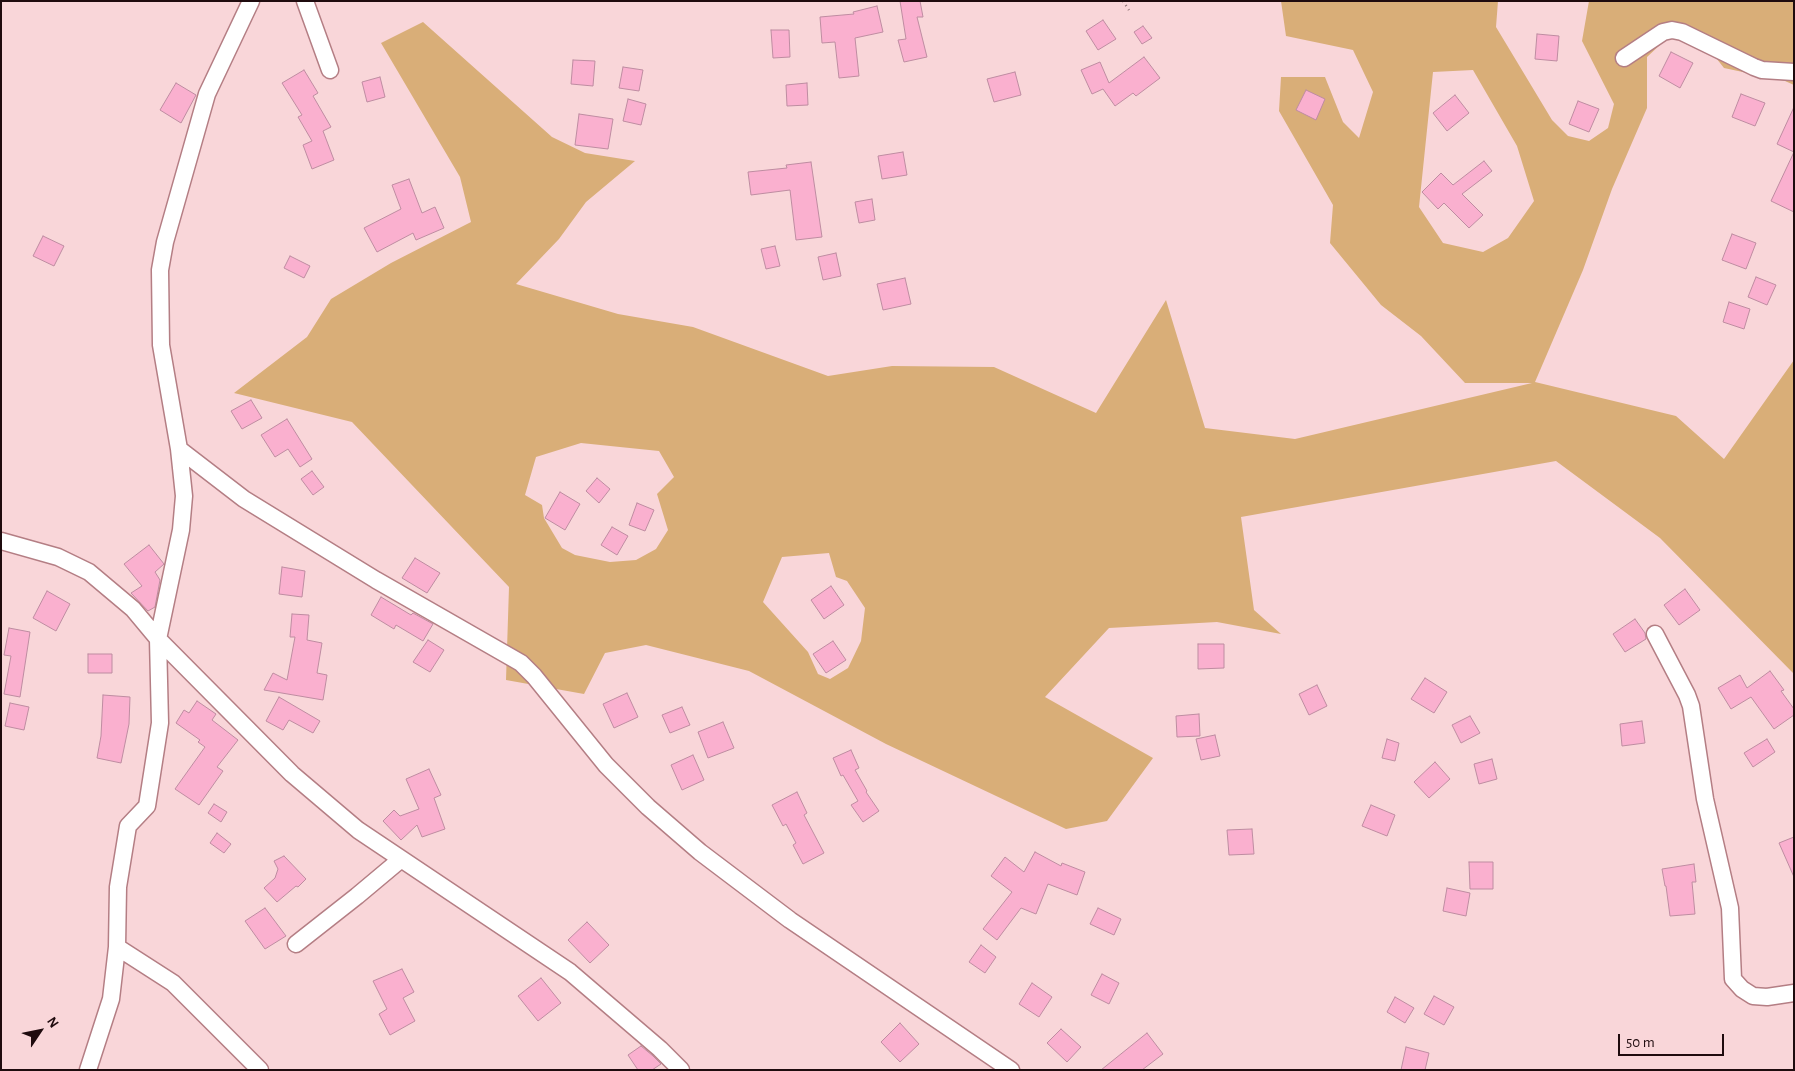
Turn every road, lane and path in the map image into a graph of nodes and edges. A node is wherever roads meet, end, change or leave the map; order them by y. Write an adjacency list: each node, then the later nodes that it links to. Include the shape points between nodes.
1 (251, 1): 8 (street, via 207,94 160,270 161,345)
2 (305, 1): 6 (street)
3 (1123, 1): 4 (path)
4 (1129, 10)
5 (1624, 58): 7 (street, via 1663,32 1672,30 1762,70)
6 (330, 70)
7 (1794, 72)
8 (179, 449): 11 (street, via 184,496 182,530); 19 (street, via 244,499 521,663 606,765 700,852 790,920)
9 (1, 541): 11 (street, via 58,557 89,572 133,609)
10 (1655, 634): 15 (street, via 1691,706 1705,800 1730,908 1733,979 1753,996)
11 (158, 639): 12 (street, via 292,774 358,830); 14 (street, via 160,723 146,806 128,826 118,887)
12 (400, 860): 13 (street); 18 (street, via 570,972)
13 (296, 944)
14 (116, 947): 16 (street, via 111,999); 17 (street, via 173,983)
15 (1794, 993)
16 (88, 1070)
17 (260, 1070)
18 (681, 1070)
19 (1011, 1070)

